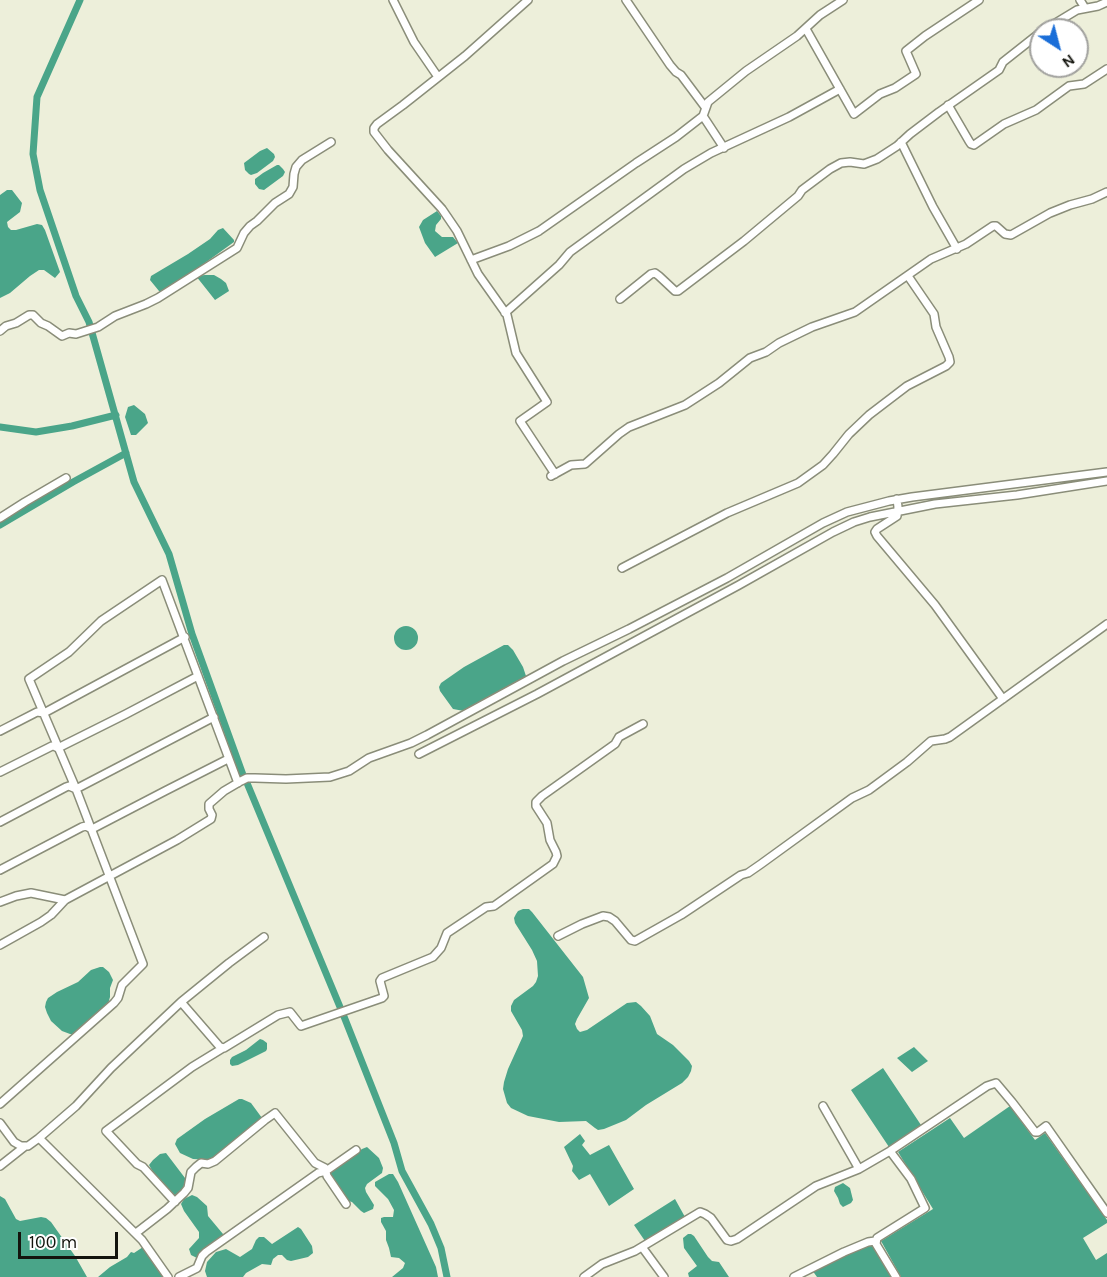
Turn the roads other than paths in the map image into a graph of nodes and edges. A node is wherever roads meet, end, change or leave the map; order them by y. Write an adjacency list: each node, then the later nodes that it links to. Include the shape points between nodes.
1 (393, 0): 13 (street, via 414,42)
2 (528, 0): 13 (street)
3 (626, 0): 16 (street, via 670,65)
4 (843, 0): 10 (street)
5 (979, 0): 14 (street, via 906,51 916,71 913,78 880,94 854,114)
6 (1080, 0): 8 (street)
7 (1107, 2): 8 (street)
8 (1085, 8): 9 (street)
9 (1063, 18)
10 (806, 29): 14 (street); 16 (street, via 746,71)
11 (1029, 42): 15 (street, via 1003,62 999,70)
12 (1107, 69): 15 (street, via 1084,84 1068,86 1036,110 1004,124 974,145)
13 (438, 77): 23 (street, via 377,124 374,132 442,209)
14 (840, 89): 20 (street)
15 (948, 105): 19 (street)
16 (705, 107): 17 (street)
17 (703, 116): 20 (street); 23 (street, via 539,231)
18 (331, 142): 27 (street, via 302,160 289,194 250,226 237,248 158,298 76,334 62,336 33,315)
19 (901, 142): 22 (street); 25 (street, via 870,163 850,162 830,169 678,291 655,273)
20 (724, 148): 26 (street, via 684,169 570,252)
21 (1107, 192): 22 (street, via 1050,213 1011,235 993,226)
22 (957, 249): 24 (street, via 938,255)
23 (471, 260): 26 (street)
24 (908, 276): 26 (street, via 855,312 812,327 750,358 685,405 629,427 585,464 571,465 553,475 520,421 547,402 516,353); 34 (street, via 934,314 950,362 907,386 868,415 823,465 798,483 727,513)
25 (620, 299)
26 (505, 313)
27 (0, 331)
28 (1107, 472): 31 (street)
29 (66, 478): 33 (street)
30 (1107, 481): 32 (street)
31 (897, 499): 32 (street); 47 (street, via 847,512 823,523 622,633 427,735 369,758 349,771 330,777 247,778)
32 (898, 511): 38 (street, via 897,516 877,529 877,536 935,605); 44 (street, via 854,522 833,532 678,619)
33 (0, 519)
34 (622, 568)
35 (1107, 624): 38 (street)
36 (185, 637): 37 (street); 39 (street); 39 (street, via 162,580 101,621 69,652 29,679)
37 (198, 676): 40 (street); 43 (street)
38 (1003, 699): 55 (street, via 950,737 931,741 869,790 852,798 748,873 638,940 631,940 615,921 603,916)
39 (44, 713): 42 (street, via 37,712); 43 (street)
40 (213, 717): 45 (street); 48 (street)
41 (644, 724): 59 (street, via 620,737 536,802 556,852 553,864 494,906 486,907 447,933 433,957 382,978 382,998 301,1026 290,1012 278,1015)
42 (0, 731)
43 (58, 748): 46 (street, via 54,746); 48 (street)
44 (419, 754)
45 (228, 759): 47 (street); 50 (street)
46 (0, 772)
47 (238, 783): 52 (street, via 209,804 211,819)
48 (76, 789): 49 (street, via 66,787); 50 (street)
49 (0, 822)
50 (92, 829): 51 (street, via 82,827); 52 (street)
51 (0, 870)
52 (109, 877): 53 (street); 60 (street, via 143,964 122,985 114,1003)
53 (65, 900): 54 (street, via 32,893); 57 (street, via 41,922)
54 (0, 902)
55 (558, 936)
56 (264, 937): 58 (street)
57 (0, 945)
58 (181, 1002): 59 (street); 63 (street)
59 (224, 1048): 70 (street, via 106,1131)
60 (0, 1104)
61 (823, 1106): 68 (street)
62 (0, 1123): 64 (street, via 14,1142)
63 (39, 1138): 64 (street); 73 (street)
64 (24, 1147): 67 (street)
65 (356, 1150): 69 (street)
66 (890, 1151): 68 (street); 72 (street, via 996,1083 1035,1132 1046,1126); 74 (street, via 911,1179 925,1208)
67 (0, 1166)
68 (859, 1169): 75 (street, via 816,1186 737,1239 727,1240 711,1218 700,1212)
69 (326, 1171): 70 (street, via 275,1113 215,1161 196,1167 188,1188); 71 (street); 78 (street, via 206,1252 196,1268)
70 (175, 1202): 73 (street)
71 (346, 1204)
72 (1107, 1213)
73 (136, 1233): 77 (street)
74 (875, 1241): 76 (street); 83 (street)
75 (642, 1247): 79 (street, via 602,1264); 80 (street)
76 (809, 1269): 81 (street); 82 (street)
77 (168, 1277)
78 (180, 1277)
79 (584, 1277)
80 (664, 1277)
81 (794, 1277)
82 (814, 1277)
83 (896, 1277)

